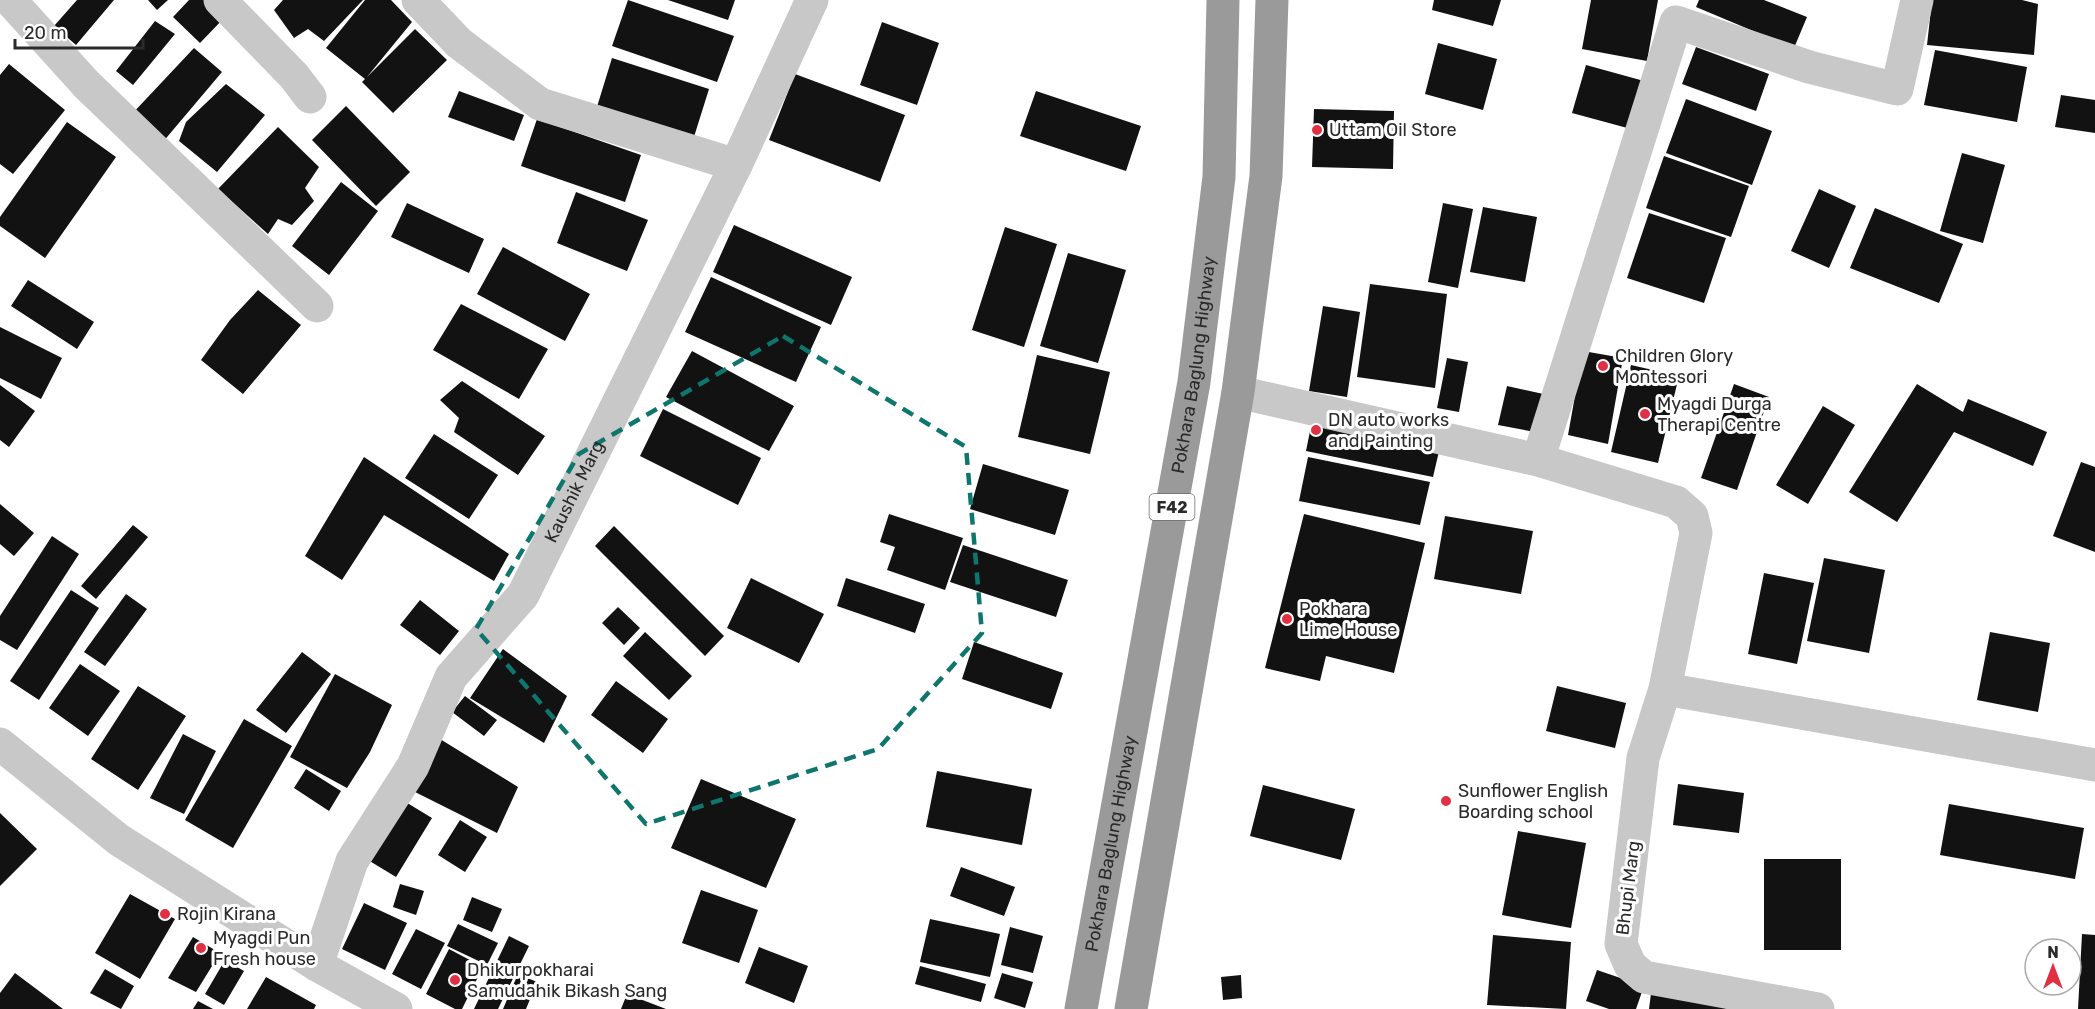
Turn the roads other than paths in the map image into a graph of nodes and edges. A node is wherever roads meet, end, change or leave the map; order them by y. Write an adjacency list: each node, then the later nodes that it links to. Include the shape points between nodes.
1 (10, 0): 11 (street, via 87,85)
2 (220, 0): 9 (street)
3 (418, 0): 10 (street, via 459,43 540,104)
4 (812, 0): 10 (street, Kaushik Marg)
5 (1223, 0): 19 (highway, Pokhara Baglung Highway / F42, via 1219,177 1194,382)
6 (1272, 0): 12 (highway, F42, via 1266,176)
7 (1917, 0): 8 (street, via 1897,89 1809,67)
8 (1678, 11): 13 (street)
9 (310, 97)
10 (736, 165): 17 (street, Kaushik Marg, via 524,595 451,677 413,766 352,861)
11 (317, 306)
12 (1238, 392): 13 (street, Bhupi Marg); 20 (highway, F42)
13 (1538, 460): 14 (street, Bhupi Marg, via 1676,502 1692,516 1696,533)
14 (1665, 689): 16 (street); 21 (street, Bhupi Marg, via 1642,770 1621,944 1630,964 1644,977)
15 (0, 744): 17 (street, via 119,840)
16 (2095, 765)
17 (317, 964): 18 (street)
18 (396, 1009)
19 (1081, 1009)
20 (1131, 1009)
21 (1818, 1009)

